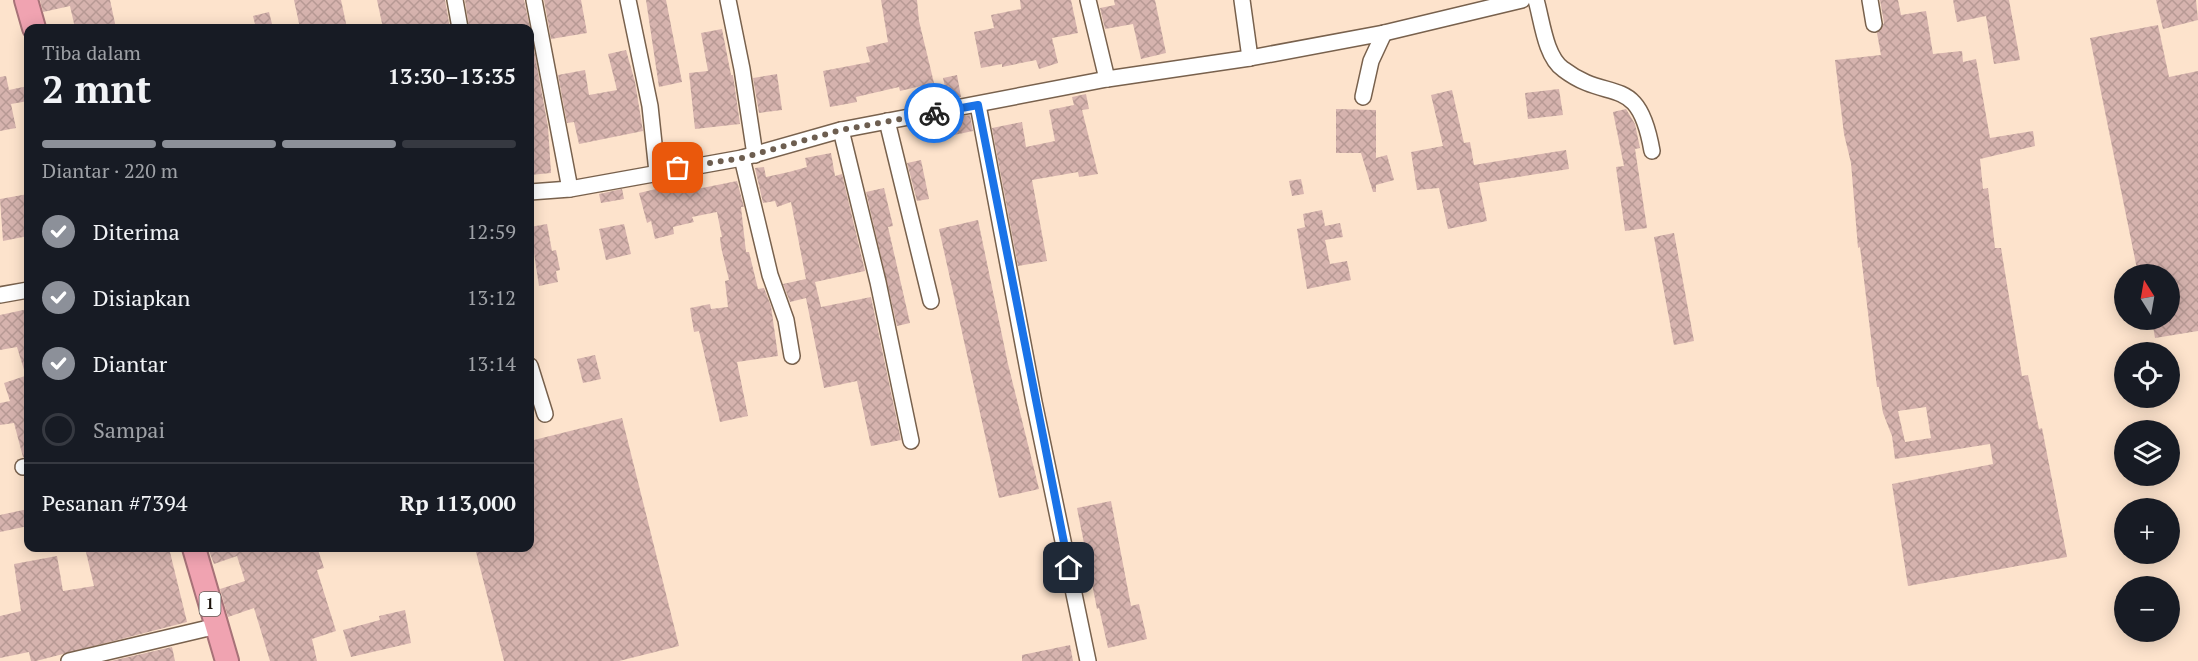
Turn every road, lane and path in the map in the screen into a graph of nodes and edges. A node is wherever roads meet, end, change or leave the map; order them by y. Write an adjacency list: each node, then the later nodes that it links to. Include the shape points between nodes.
1 (26, 0): 11 (highway)
2 (455, 0): 12 (street)
3 (534, 0): 24 (street)
4 (628, 0): 23 (street, via 650,106)
5 (728, 0): 22 (street, via 742,69)
6 (1088, 0): 16 (street)
7 (1242, 0): 15 (street)
8 (1522, 0): 14 (street)
9 (1536, 0): 21 (street, via 1551,52 1562,69 1630,98 1647,128)
10 (1870, 0): 13 (street)
11 (33, 24)
12 (459, 24)
13 (1874, 24)
14 (1384, 33): 15 (street); 17 (street, via 1371,61)
15 (1250, 58): 16 (street)
16 (1107, 79): 18 (street)
17 (1363, 97)
18 (978, 105): 19 (street); 37 (street)
19 (887, 121): 20 (street); 28 (street)
20 (841, 130): 22 (street); 32 (street)
21 (1652, 152)
22 (748, 157): 23 (street); 29 (street, via 770,275 786,320)
23 (657, 172): 24 (street)
24 (570, 189): 25 (street)
25 (534, 192)
26 (24, 291): 27 (street)
27 (0, 295)
28 (931, 301)
29 (792, 356)
30 (534, 380): 31 (street)
31 (544, 414)
32 (911, 441)
33 (195, 552): 34 (highway, 1)
34 (217, 626): 35 (street); 36 (highway, 1)
35 (69, 661)
36 (227, 661)
37 (1088, 661)

